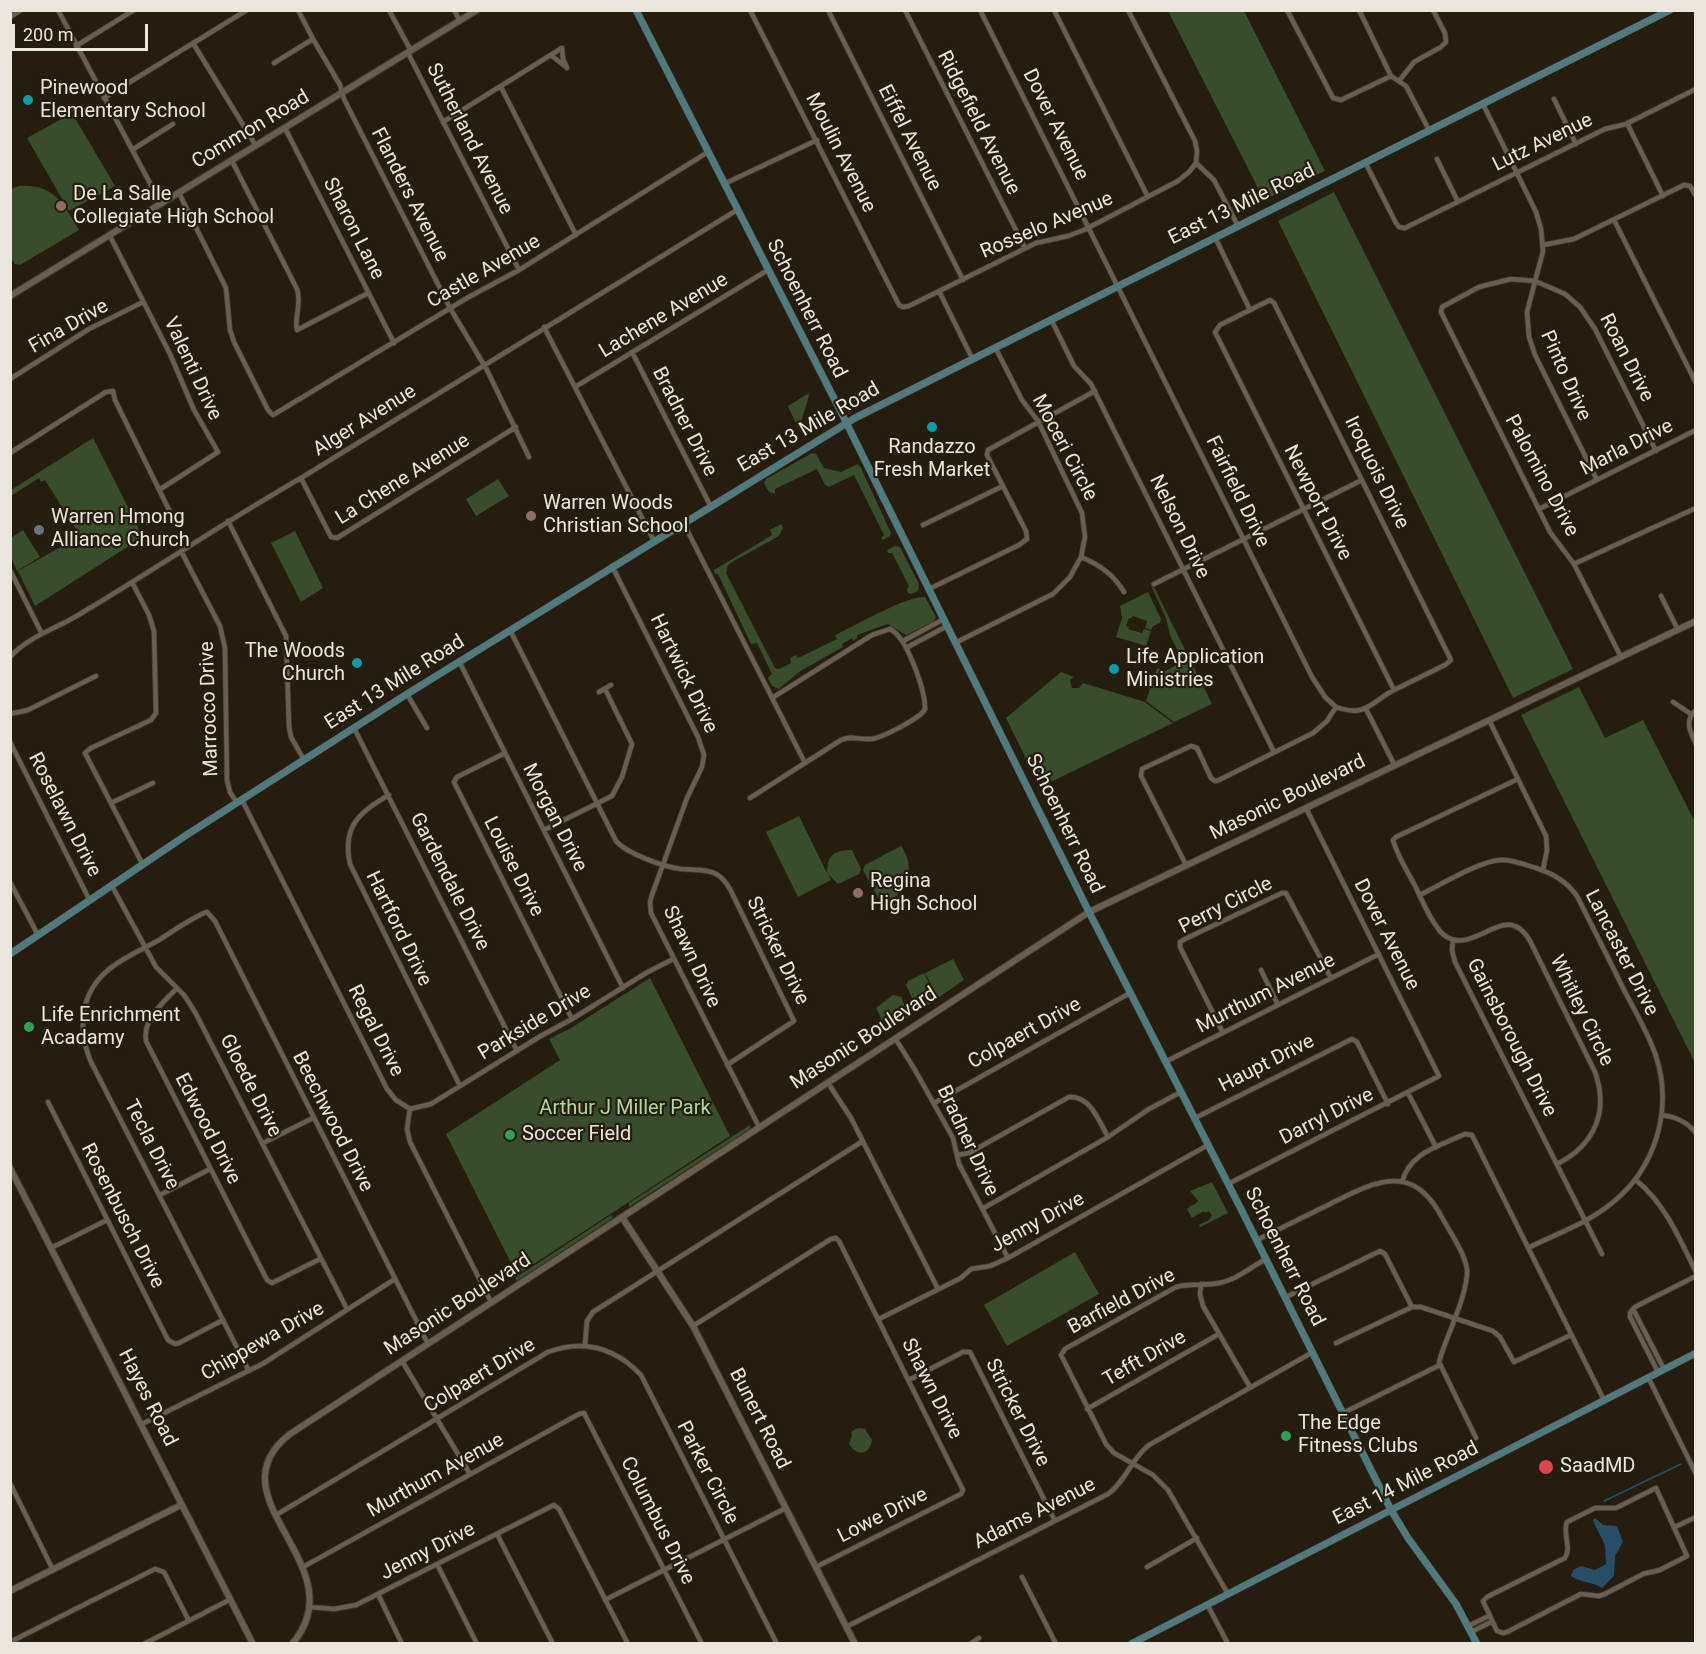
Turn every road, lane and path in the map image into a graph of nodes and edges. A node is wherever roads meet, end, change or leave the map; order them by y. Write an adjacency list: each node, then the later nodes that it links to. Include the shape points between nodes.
1 (21, 10): 20 (street)
2 (58, 10): 24 (street)
3 (134, 10): 24 (street)
4 (247, 10): 23 (street)
5 (298, 10): 22 (street, Flanders Avenue)
6 (389, 10): 25 (street, Sutherland Avenue)
7 (454, 10): 21 (street)
8 (477, 10): 21 (street, Common Road)
9 (636, 10): 45 (main road, Schoenherr Road)
10 (750, 10): 41 (street, Moulin Avenue)
11 (828, 10): 69 (street, Eiffel Avenue)
12 (905, 10): 66 (street, Ridgefield Avenue)
13 (980, 10): 61 (street, Dover Avenue)
14 (1054, 10): 55 (street)
15 (1128, 10): 49 (street, via 1195,141)
16 (1287, 10): 28 (street, via 1328,92 1336,100)
17 (1359, 10): 28 (street)
18 (1433, 10): 29 (street, via 1446,42 1414,62)
19 (1670, 10): 35 (main road, East 13 Mile Road)
20 (10, 17)
21 (460, 21): 25 (street, Common Road)
22 (313, 39): 27 (street); 32 (street, Flanders Avenue)
23 (193, 43): 33 (street); 43 (street)
24 (76, 46): 33 (street)
25 (409, 52): 32 (street, Common Road); 36 (street, Sutherland Avenue)
26 (552, 56): 26 (street, via 561,48 567,68); 30 (street)
27 (274, 63)
28 (1391, 76): 29 (street)
29 (1399, 81): 40 (street, via 1411,93)
30 (501, 87): 36 (street); 62 (street)
31 (1695, 89): 37 (street, Lutz Avenue)
32 (342, 93): 39 (street, Common Road); 76 (street, Flanders Avenue)
33 (104, 98): 44 (street)
34 (1554, 99): 42 (street)
35 (1483, 104): 40 (main road, East 13 Mile Road); 50 (street)
36 (443, 122): 67 (street, Sutherland Avenue)
37 (1627, 123): 42 (street, Lutz Avenue); 53 (street)
38 (173, 124): 44 (street)
39 (285, 128): 43 (street, Common Road); 73 (street, Sharon Lane)
40 (1429, 130): 48 (main road, East 13 Mile Road)
41 (817, 140): 51 (street); 77 (street, Moulin Avenue, via 899,305)
42 (1576, 144): 50 (street, Lutz Avenue)
43 (256, 146): 47 (street, Common Road)
44 (132, 150): 57 (street)
45 (708, 152): 51 (main road, Schoenherr Road); 62 (street, Castle Avenue)
46 (1437, 159): 56 (street)
47 (232, 161): 52 (street, Common Road); 73 (street, via 297,289 297,330)
48 (1365, 162): 56 (street, Lutz Avenue, via 1396,223 1405,228); 60 (main road, East 13 Mile Road)
49 (1196, 163): 55 (street, Rosselo Avenue, via 1183,178); 60 (street, via 1214,180)
50 (1517, 173): 56 (street, Lutz Avenue); 65 (street, via 1539,220)
51 (724, 184): 58 (main road, Schoenherr Road)
52 (179, 194): 57 (street, Common Road); 81 (street, Castle Avenue, via 226,288 232,337 273,415)
53 (1663, 196): 54 (street, via 1687,185); 59 (street)
54 (1695, 196)
55 (1149, 197): 61 (street, Rosselo Avenue)
56 (1458, 202)
57 (160, 204): 63 (street, Common Road)
58 (737, 210): 68 (main road, Schoenherr Road); 80 (street, Alger Avenue)
59 (1614, 220): 65 (street, via 1574,239); 87 (street)
60 (1238, 226): 64 (main road, East 13 Mile Road)
61 (1089, 227): 66 (street, Rosselo Avenue); 71 (street, Dover Avenue)
62 (576, 235): 67 (street, Castle Avenue)
63 (110, 236): 74 (street, Common Road); 75 (street, Valenti Drive)
64 (1215, 237): 71 (main road, East 13 Mile Road); 78 (street)
65 (1543, 245): 70 (street)
66 (1025, 248): 69 (street, Rosselo Avenue)
67 (519, 270): 76 (street, Castle Avenue)
68 (768, 270): 83 (street, Lachene Avenue); 91 (main road, Schoenherr Road)
69 (963, 280): 72 (street, Rosselo Avenue)
70 (1535, 281): 94 (street, Roan Drive, via 1564,294 1588,316); 99 (street, Pinto Drive, via 1527,312 1532,346); 104 (street, Palomino Drive, via 1494,282 1442,307 1441,312)
71 (1118, 285): 79 (main road, East 13 Mile Road); 110 (street, Fairfield Drive)
72 (939, 291): 77 (street, Rosselo Avenue); 84 (street)
73 (368, 293): 81 (street, Sharon Lane)
74 (10, 296)
75 (143, 303): 86 (street, Fina Drive, via 90,329); 101 (street, Valenti Drive, via 218,452)
76 (450, 308): 81 (street, Castle Avenue); 85 (street, Flanders Avenue)
77 (905, 308)
78 (1250, 310): 98 (street, Iroquois Drive, via 1272,300); 105 (street, Newport Drive, via 1216,329)
79 (1051, 319): 82 (main road, East 13 Mile Road); 89 (street, Nelson Drive, via 1074,366)
80 (544, 327): 85 (street, Alger Avenue); 88 (street)
81 (394, 342)
82 (995, 347): 84 (main road, East 13 Mile Road); 90 (street, Moceri Circle, via 1022,400)
83 (632, 352): 88 (street, Lachene Avenue); 102 (street, Bradner Drive)
84 (972, 358): 91 (main road, East 13 Mile Road)
85 (484, 364): 92 (street, Flanders Avenue); 97 (street, Alger Avenue)
86 (10, 379)
87 (1695, 383)
88 (576, 387): 111 (street)
89 (1095, 391): 90 (street); 116 (street, Nelson Drive)
90 (1038, 421): 100 (street, via 987,452); 113 (street, Moceri Circle, via 1081,509 1085,529)
91 (847, 423): 102 (main road, East 13 Mile Road); 121 (main road, Schoenherr Road)
92 (516, 427): 96 (street, Flanders Avenue); 97 (street, La Chene Avenue, via 337,538 331,537)
93 (1695, 430): 94 (street, Marla Drive)
94 (1656, 450): 99 (street, Marla Drive)
95 (10, 453): 101 (street, via 113,391)
96 (529, 457)
97 (301, 478): 107 (street, Alger Avenue)
98 (1362, 480): 105 (street); 138 (street, Iroquois Drive, via 1451,660)
99 (1597, 480): 104 (street, Marla Drive)
100 (1003, 486): 109 (street); 121 (street, via 1027,540)
101 (159, 490): 106 (street)
102 (710, 505): 108 (main road, East 13 Mile Road)
103 (1695, 508): 114 (street)
104 (1539, 509): 114 (street, Palomino Drive, via 1555,540)
105 (1304, 510): 110 (street); 138 (street, Newport Drive)
106 (173, 518)
107 (228, 521): 112 (street, Alger Avenue); 154 (street, via 286,636 289,726)
108 (683, 522): 111 (main road, East 13 Mile Road); 141 (street)
109 (923, 525)
110 (1244, 539): 116 (street); 143 (street, Fairfield Drive, via 1312,677)
111 (654, 541): 115 (main road, East 13 Mile Road)
112 (181, 551): 119 (street, Alger Avenue); 161 (street, Marrocco Drive, via 223,635 227,780 230,792)
113 (1081, 557): 122 (street, via 1103,568); 130 (street, Moceri Circle, via 1053,594)
114 (1574, 564): 133 (street, Palomino Drive)
115 (612, 566): 126 (main road, East 13 Mile Road); 166 (street, Hartwick Drive, via 702,747 702,767)
116 (1183, 569): 120 (street); 152 (street, Nelson Drive)
117 (10, 570): 118 (street)
118 (13, 579): 128 (street)
119 (132, 582): 128 (street, Alger Avenue); 162 (street, via 154,631 156,713 151,720 85,753)
120 (1154, 584)
121 (929, 589): 125 (main road, Schoenherr Road)
122 (1124, 592)
123 (1661, 596): 127 (street)
124 (1695, 621): 127 (street, Masonic Boulevard)
125 (945, 622): 129 (street); 130 (main road, Schoenherr Road); 131 (street)
126 (510, 630): 134 (main road, East 13 Mile Road); 163 (street)
127 (1678, 630): 133 (street, Masonic Boulevard)
128 (42, 634): 132 (street, Alger Avenue)
129 (903, 641): 131 (street); 141 (street, via 895,631 885,629)
130 (956, 643): 174 (main road, Schoenherr Road)
131 (906, 648): 155 (street, via 923,694 923,713 875,739 848,736)
132 (10, 657)
133 (1621, 657): 147 (street, Masonic Boulevard)
134 (459, 661): 140 (main road, East 13 Mile Road); 153 (street, Morgan Drive)
135 (96, 676): 146 (street, via 28,710)
136 (611, 685): 137 (street)
137 (605, 689): 139 (street); 163 (street, via 631,748 616,790)
138 (1394, 690): 144 (street)
139 (599, 692)
140 (407, 694): 148 (main road, East 13 Mile Road); 149 (street)
141 (772, 698): 155 (street)
142 (1673, 702): 145 (street)
143 (1336, 707): 144 (street); 152 (street, via 1316,730)
144 (1366, 709): 156 (street)
145 (1693, 712): 151 (street, via 1689,729)
146 (10, 714)
147 (1489, 720): 156 (street, Masonic Boulevard); 157 (street)
148 (354, 728): 154 (main road, East 13 Mile Road); 159 (street, Gardendale Drive)
149 (427, 728)
150 (10, 742): 173 (street, Roselawn Drive)
151 (1695, 744)
152 (1274, 752): 168 (street, via 1215,781 1197,748 1191,746 1140,773)
153 (505, 753): 165 (street, Morgan Drive); 187 (street, Louise Drive, via 454,782)
154 (304, 760): 161 (main road, East 13 Mile Road)
155 (805, 763): 160 (street)
156 (1395, 766): 164 (street, Masonic Boulevard)
157 (1518, 779): 169 (street, via 1546,837); 172 (street, Gainsborough Drive, via 1393,840)
158 (153, 783): 162 (street)
159 (389, 795): 190 (street, Gardendale Drive); 195 (street, Hartford Drive, via 369,806 355,822 348,841 350,864)
160 (750, 798)
161 (239, 801): 167 (main road, East 13 Mile Road); 201 (street, Regal Drive, via 387,1089)
162 (111, 803): 167 (street)
163 (597, 804): 165 (street); 166 (street, via 621,846)
164 (1306, 808): 168 (street, Masonic Boulevard); 179 (street, Dover Avenue)
165 (544, 830): 183 (street, Morgan Drive)
166 (664, 864): 180 (street, Shawn Drive, via 650,902 654,920); 192 (street, Stricker Drive, via 704,869 718,874 725,882 794,1018 791,1024)
167 (143, 865): 171 (main road, East 13 Mile Road)
168 (1186, 865): 174 (street, Masonic Boulevard)
169 (1543, 870): 172 (street, Lancaster Drive, via 1499,860 1478,866); 202 (street, Lancaster Drive, via 1564,880 1577,897 1649,1040 1661,1079)
170 (10, 882): 175 (street)
171 (112, 886): 173 (main road, East 13 Mile Road); 177 (street, Gloede Drive)
172 (1420, 895): 176 (street, Gainsborough Drive, via 1437,927)
173 (90, 901): 175 (main road, East 13 Mile Road)
174 (1089, 912): 185 (main road, Schoenherr Road); 189 (street, Masonic Boulevard)
175 (38, 936): 178 (main road, East 13 Mile Road)
176 (1453, 940): 213 (street, Gainsborough Drive, via 1455,962); 213 (street, Whitley Circle, via 1468,940 1503,925 1521,929 1595,1072 1601,1100 1595,1127 1576,1153)
177 (145, 948): 184 (street, Gloede Drive, via 160,973); 203 (street, Beechwood Drive, via 210,913); 219 (street, Tecla Drive, via 102,976 88,996 82,1022 90,1060)
178 (10, 954)
179 (1379, 954): 182 (street, Murthum Avenue); 193 (street, Dover Avenue)
180 (674, 959): 183 (street, Parkside Drive); 192 (street, Shawn Drive)
181 (1261, 970): 186 (street)
182 (1331, 978): 186 (street, Murthum Avenue); 188 (street, Perry Circle, via 1286,893 1185,939 1180,947)
183 (622, 988): 187 (street, Parkside Drive)
184 (176, 989): 209 (street, Gloede Drive, via 188,999); 215 (street, Edwood Drive, via 150,1018 145,1035)
185 (1130, 993): 191 (main road, Schoenherr Road); 199 (street, Colpaert Drive)
186 (1278, 1005): 188 (street, Murthum Avenue)
187 (572, 1019): 190 (street, Parkside Drive)
188 (1223, 1033): 191 (street, Murthum Avenue)
189 (895, 1038): 194 (street, Masonic Boulevard); 199 (street, Bradner Drive)
190 (517, 1051): 195 (street, Parkside Drive)
191 (1165, 1062): 196 (main road, Schoenherr Road)
192 (727, 1065): 205 (street, Shawn Drive)
193 (1439, 1076): 197 (street, Darryl Drive)
194 (828, 1083): 205 (street, Masonic Boulevard); 208 (street)
195 (460, 1086): 201 (street, Parkside Drive, via 431,1104)
196 (1181, 1092): 204 (main road, Schoenherr Road); 207 (street)
197 (1408, 1093): 200 (street, Darryl Drive); 211 (street)
198 (48, 1102): 222 (street, Rosenbusch Drive)
199 (934, 1103): 212 (street, Bradner Drive, via 953,1138)
200 (1388, 1104): 204 (street, Haupt Drive, via 1354,1039); 218 (street, Darryl Drive)
201 (410, 1109): 237 (street, via 410,1142)
202 (1662, 1115): 206 (street, via 1679,1119); 216 (street, Lancaster Drive, via 1653,1148)
203 (313, 1118): 209 (street); 233 (street, Beechwood Drive)
204 (1195, 1118): 210 (main road, Schoenherr Road)
205 (759, 1127): 221 (street, Masonic Boulevard)
206 (1695, 1133)
207 (1108, 1137): 212 (street, via 1086,1101 1069,1097 969,1153); 220 (street)
208 (863, 1141): 231 (street); 235 (street)
209 (262, 1143): 228 (street, Gloede Drive)
210 (1208, 1144): 218 (main road, Schoenherr Road); 229 (street, Jenny Drive)
211 (1436, 1147): 217 (street, via 1413,1160); 226 (street, via 1470,1134)
212 (957, 1155): 220 (street, Bradner Drive)
213 (1557, 1164): 223 (street, Gainsborough Drive)
214 (10, 1168): 225 (street, Hayes Road)
215 (210, 1169): 219 (street); 228 (street, Edwood Drive, via 267,1280 272,1283)
216 (1636, 1180): 223 (street, Lancaster Drive, via 1611,1204); 232 (street, via 1661,1205)
217 (1402, 1182): 224 (street, via 1370,1184); 240 (street, via 1419,1189 1434,1203 1466,1263 1467,1277)
218 (1228, 1184): 224 (main road, Schoenherr Road)
219 (160, 1195): 242 (street, Tecla Drive)
220 (982, 1209): 229 (street, Bradner Drive)
221 (622, 1217): 231 (street, Bunert Road); 237 (street, Masonic Boulevard)
222 (106, 1220): 225 (street); 242 (street, Rosenbusch Drive, via 172,1343)
223 (1585, 1220): 226 (street, Lancaster Drive); 227 (street, Gainsborough Drive)
224 (1257, 1240): 230 (main road, Schoenherr Road)
225 (51, 1248): 263 (street, Hayes Road)
226 (1528, 1248): 245 (street)
227 (1602, 1254)
228 (320, 1258): 239 (street, Gloede Drive)
229 (1008, 1258): 235 (street, Jenny Drive, via 971,1269)
230 (1266, 1259): 234 (street, Barfield Drive, via 1226,1282); 236 (main road, Schoenherr Road)
231 (657, 1270): 243 (street, Bunert Road); 248 (street, via 589,1316)
232 (1695, 1274): 254 (street, via 1633,1309)
233 (395, 1279): 239 (street, Chippewa Drive); 247 (street, Beechwood Drive)
234 (1201, 1284): 244 (street, via 1201,1301); 259 (street, Barfield Drive, via 1176,1287 1065,1349 1061,1355)
235 (938, 1289): 241 (street, Jenny Drive)
236 (1286, 1297): 238 (street, via 1382,1251); 249 (main road, Schoenherr Road)
237 (491, 1302): 247 (street, Masonic Boulevard)
238 (1412, 1307): 240 (street, via 1421,1306); 246 (street)
239 (347, 1309): 253 (street, Chippewa Drive)
240 (1454, 1318): 245 (street, via 1496,1332 1514,1362); 252 (street)
241 (879, 1319): 243 (street, Shawn Drive, via 836,1239 831,1239); 256 (street, Shawn Drive)
242 (223, 1320): 253 (street, Tecla Drive)
243 (693, 1326): 271 (street, Bunert Road)
244 (1219, 1334): 257 (street); 259 (street, Tefft Drive)
245 (1571, 1335): 258 (street)
246 (1336, 1343)
247 (428, 1344): 251 (street, Masonic Boulevard)
248 (585, 1345): 262 (street, Colpaert Drive, via 548,1352); 279 (street, Parker Circle, via 613,1353 641,1376)
249 (1313, 1352): 257 (street, Adams Avenue); 261 (main road, Schoenherr Road)
250 (1695, 1353): 254 (main road, East 14 Mile Road)
251 (402, 1361): 262 (street); 273 (street, Masonic Boulevard, via 277,1446 267,1462 264,1479)
252 (1440, 1365): 261 (street); 264 (street)
253 (249, 1371): 263 (street, Chippewa Drive)
254 (1661, 1371): 255 (main road, East 14 Mile Road)
255 (1648, 1377): 258 (main road, East 14 Mile Road); 267 (street)
256 (909, 1380): 269 (street, Shawn Drive); 275 (street, Stricker Drive, via 968,1351)
257 (1250, 1387): 265 (street, Adams Avenue, via 1149,1445)
258 (1604, 1400): 272 (main road, East 14 Mile Road)
259 (1087, 1409): 265 (street, via 1106,1444)
260 (584, 1413): 266 (street, Murthum Avenue); 284 (street, Columbus Drive)
261 (1343, 1413): 272 (main road, Schoenherr Road)
262 (437, 1419): 266 (street); 273 (street, Colpaert Drive)
263 (142, 1424): 270 (street, Hayes Road)
264 (1476, 1438)
265 (1132, 1462): 275 (street, Adams Avenue, via 1113,1490); 278 (street, via 1168,1490)
266 (470, 1474): 281 (street, Murthum Avenue)
267 (1695, 1474)
268 (10, 1483): 285 (street)
269 (963, 1490): 282 (street, Lowe Drive)
270 (181, 1505): 285 (street); 290 (street, Hayes Road)
271 (786, 1508): 279 (street); 282 (street, Bunert Road)
272 (1391, 1509): 289 (main road, East 14 Mile Road); 297 (main road, Schoenherr Road)
273 (276, 1515): 281 (street, Masonic Boulevard)
274 (1695, 1517): 276 (street)
275 (1055, 1521): 296 (street, Adams Avenue)
276 (1675, 1527): 294 (street, via 1687,1556 1660,1570 1643,1574 1602,1595 1581,1594 1503,1633 1497,1631); 294 (street, via 1656,1488 1616,1508 1595,1508 1570,1519 1565,1527 1567,1556 1487,1597 1483,1604)
277 (497, 1534): 280 (street, Jenny Drive); 291 (street, Jenny Drive, via 556,1506); 305 (street)
278 (1197, 1538): 283 (street); 289 (street)
279 (724, 1539): 284 (street); 308 (street, Parker Circle)
280 (437, 1564): 288 (street, Jenny Drive); 304 (street)
281 (303, 1567): 293 (street, Masonic Boulevard)
282 (816, 1567): 296 (street, Bunert Road)
283 (1147, 1567)
284 (664, 1569): 291 (street); 307 (street, Columbus Drive)
285 (53, 1570): 287 (street)
286 (1022, 1577): 311 (street)
287 (10, 1591)
288 (378, 1594): 293 (street, Jenny Drive, via 343,1608); 303 (street)
289 (1228, 1594): 292 (main road, East 14 Mile Road)
290 (229, 1600): 295 (street); 301 (street, Hayes Road)
291 (605, 1600): 306 (street)
292 (1208, 1604): 312 (main road, East 14 Mile Road); 313 (street)
293 (310, 1607): 302 (street, Masonic Boulevard)
294 (1490, 1619): 297 (street)
295 (189, 1621): 299 (street, via 164,1572 155,1569); 300 (street)
296 (846, 1627): 309 (street, Bunert Road)
297 (1469, 1629): 314 (main road, Schoenherr Road)
298 (979, 1638): 310 (street)
299 (10, 1642)
300 (144, 1644)
301 (253, 1644)
302 (292, 1644)
303 (402, 1644)
304 (477, 1644)
305 (553, 1644)
306 (628, 1644)
307 (702, 1644)
308 (777, 1644)
309 (855, 1644)
310 (970, 1644)
311 (1056, 1644)
312 (1131, 1644)
313 (1227, 1644)
314 (1477, 1644)

